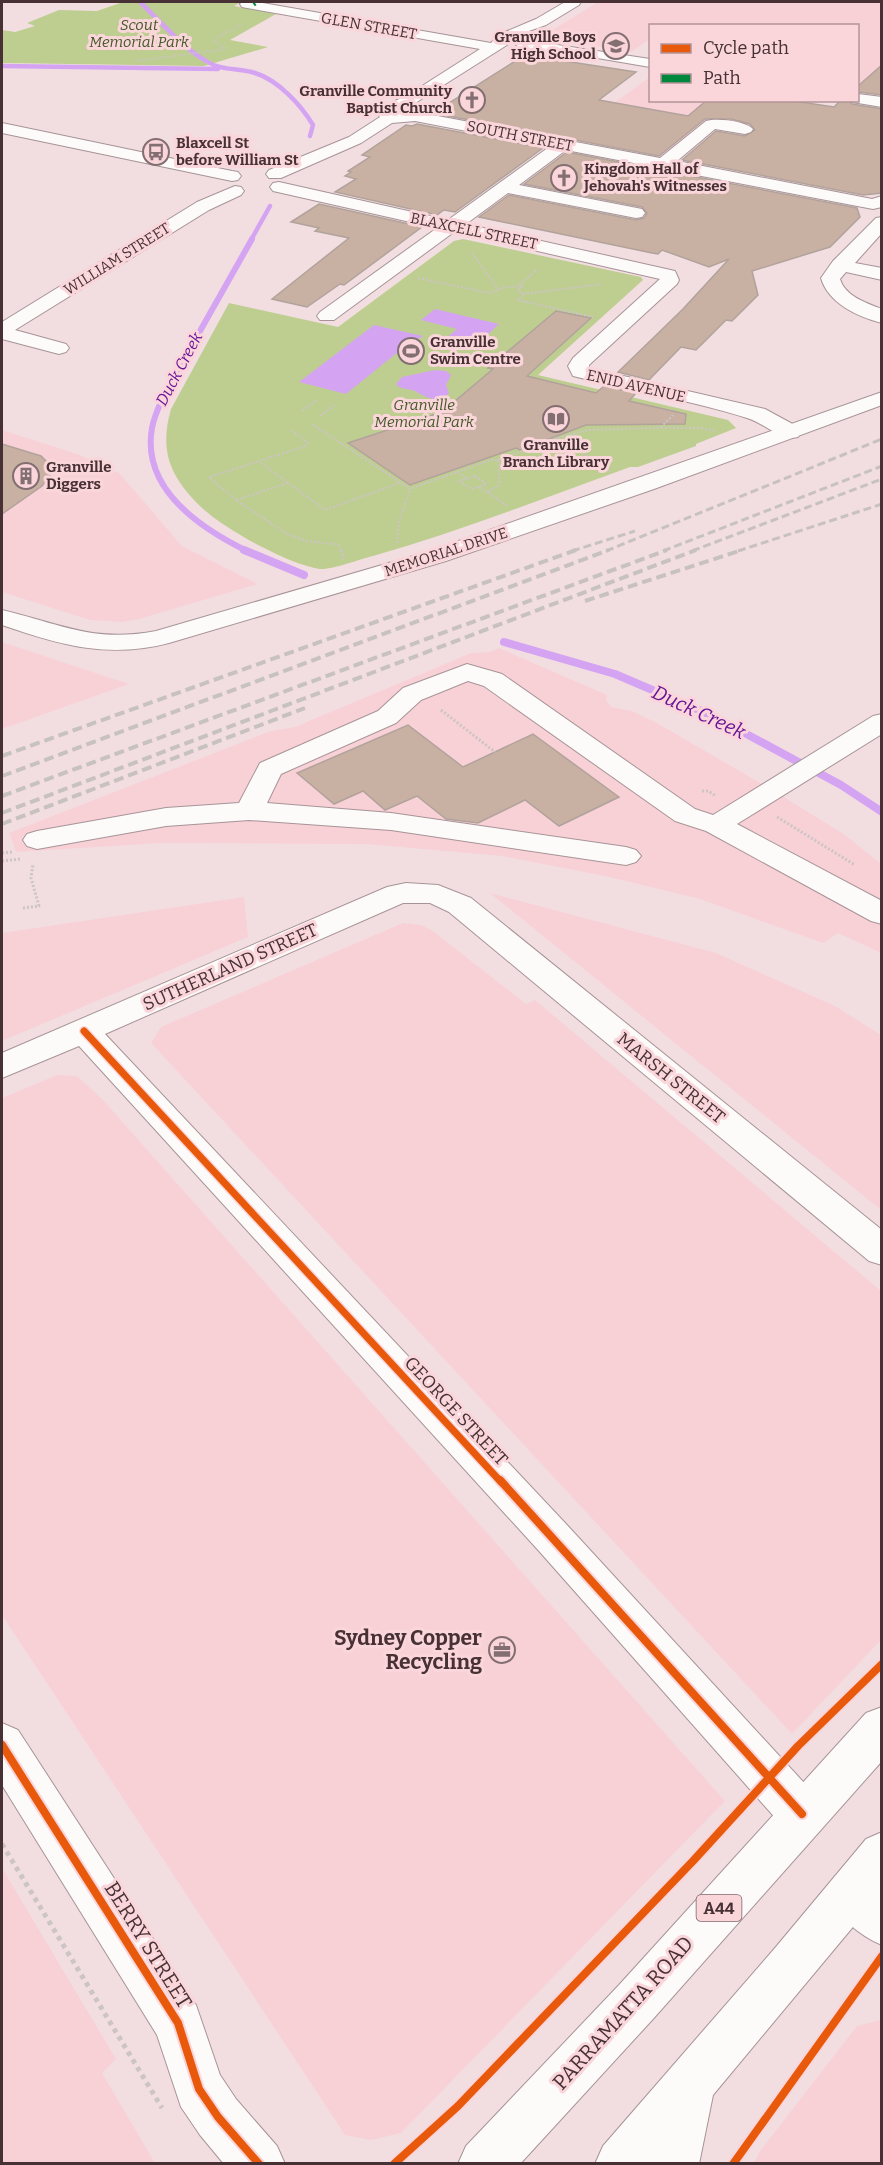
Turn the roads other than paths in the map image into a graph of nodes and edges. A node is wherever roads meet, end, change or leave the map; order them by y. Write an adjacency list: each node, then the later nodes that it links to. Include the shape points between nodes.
1 (574, 2): 3 (main road)
2 (247, 4): 4 (main road, GLEN STREET)
3 (541, 22): 4 (main road, via 527,26); 4 (main road, via 540,28)
4 (515, 42): 5 (main road, GLEN STREET); 8 (main road, via 473,62); 9 (main road, via 425,100)
5 (649, 63)
6 (859, 99): 7 (main road)
7 (882, 102)
8 (391, 112): 9 (main road, SOUTH STREET, via 401,118); 14 (main road, via 355,140)
9 (415, 113): 12 (main road, SOUTH STREET)
10 (2, 128): 15 (main road)
11 (745, 129): 13 (main road, via 712,124)
12 (564, 144): 13 (main road, SOUTH STREET); 16 (main road)
13 (663, 164): 17 (main road, SOUTH STREET)
14 (263, 182): 15 (main road, BLAXCELL STREET); 20 (main road, BLAXCELL STREET)
15 (234, 184): 27 (main road, WILLIAM STREET)
16 (505, 187): 18 (main road); 20 (main road)
17 (879, 206)
18 (636, 213)
19 (882, 222): 22 (main road)
20 (451, 226): 24 (main road, BLAXCELL STREET); 25 (main road)
21 (882, 258): 22 (main road)
22 (847, 259): 23 (main road); 26 (main road, via 830,278 831,286)
23 (882, 274)
24 (668, 275): 30 (main road, ENID AVENUE, via 670,280 580,362 580,372 757,414)
25 (327, 316)
26 (882, 317)
27 (2, 332): 28 (main road)
28 (59, 348)
29 (882, 398): 30 (main road, MEMORIAL DRIVE)
30 (790, 432): 31 (main road, MEMORIAL DRIVE, via 405,567 147,641 122,645 84,642)
31 (2, 617)
32 (871, 729): 34 (main road)
33 (249, 811): 34 (main road, via 270,769 387,717 412,694 467,672 493,680 685,815); 35 (main road, via 165,818); 36 (main road, via 388,821)
34 (716, 825): 38 (main road)
35 (31, 852)
36 (626, 856)
37 (460, 905): 39 (main road, SUTHERLAND STREET, via 438,894 397,894); 41 (main road, MARSH STREET)
38 (882, 914)
39 (84, 1031): 40 (main road, SUTHERLAND STREET); 44 (main road, GEORGE STREET, via 553,1538)
40 (2, 1066)
41 (882, 1251)
42 (882, 1728): 44 (main road, PARRAMATTA ROAD / A44)
43 (2, 1745): 48 (main road, BERRY STREET, via 178,2023 199,2089)
44 (802, 1814): 49 (main road, PARRAMATTA ROAD / A44, via 636,2002)
45 (882, 1855): 46 (main road)
46 (867, 1907): 47 (main road)
47 (690, 2082): 50 (main road); 51 (main road)
48 (259, 2163)
49 (484, 2163)
50 (621, 2163)
51 (673, 2163)

